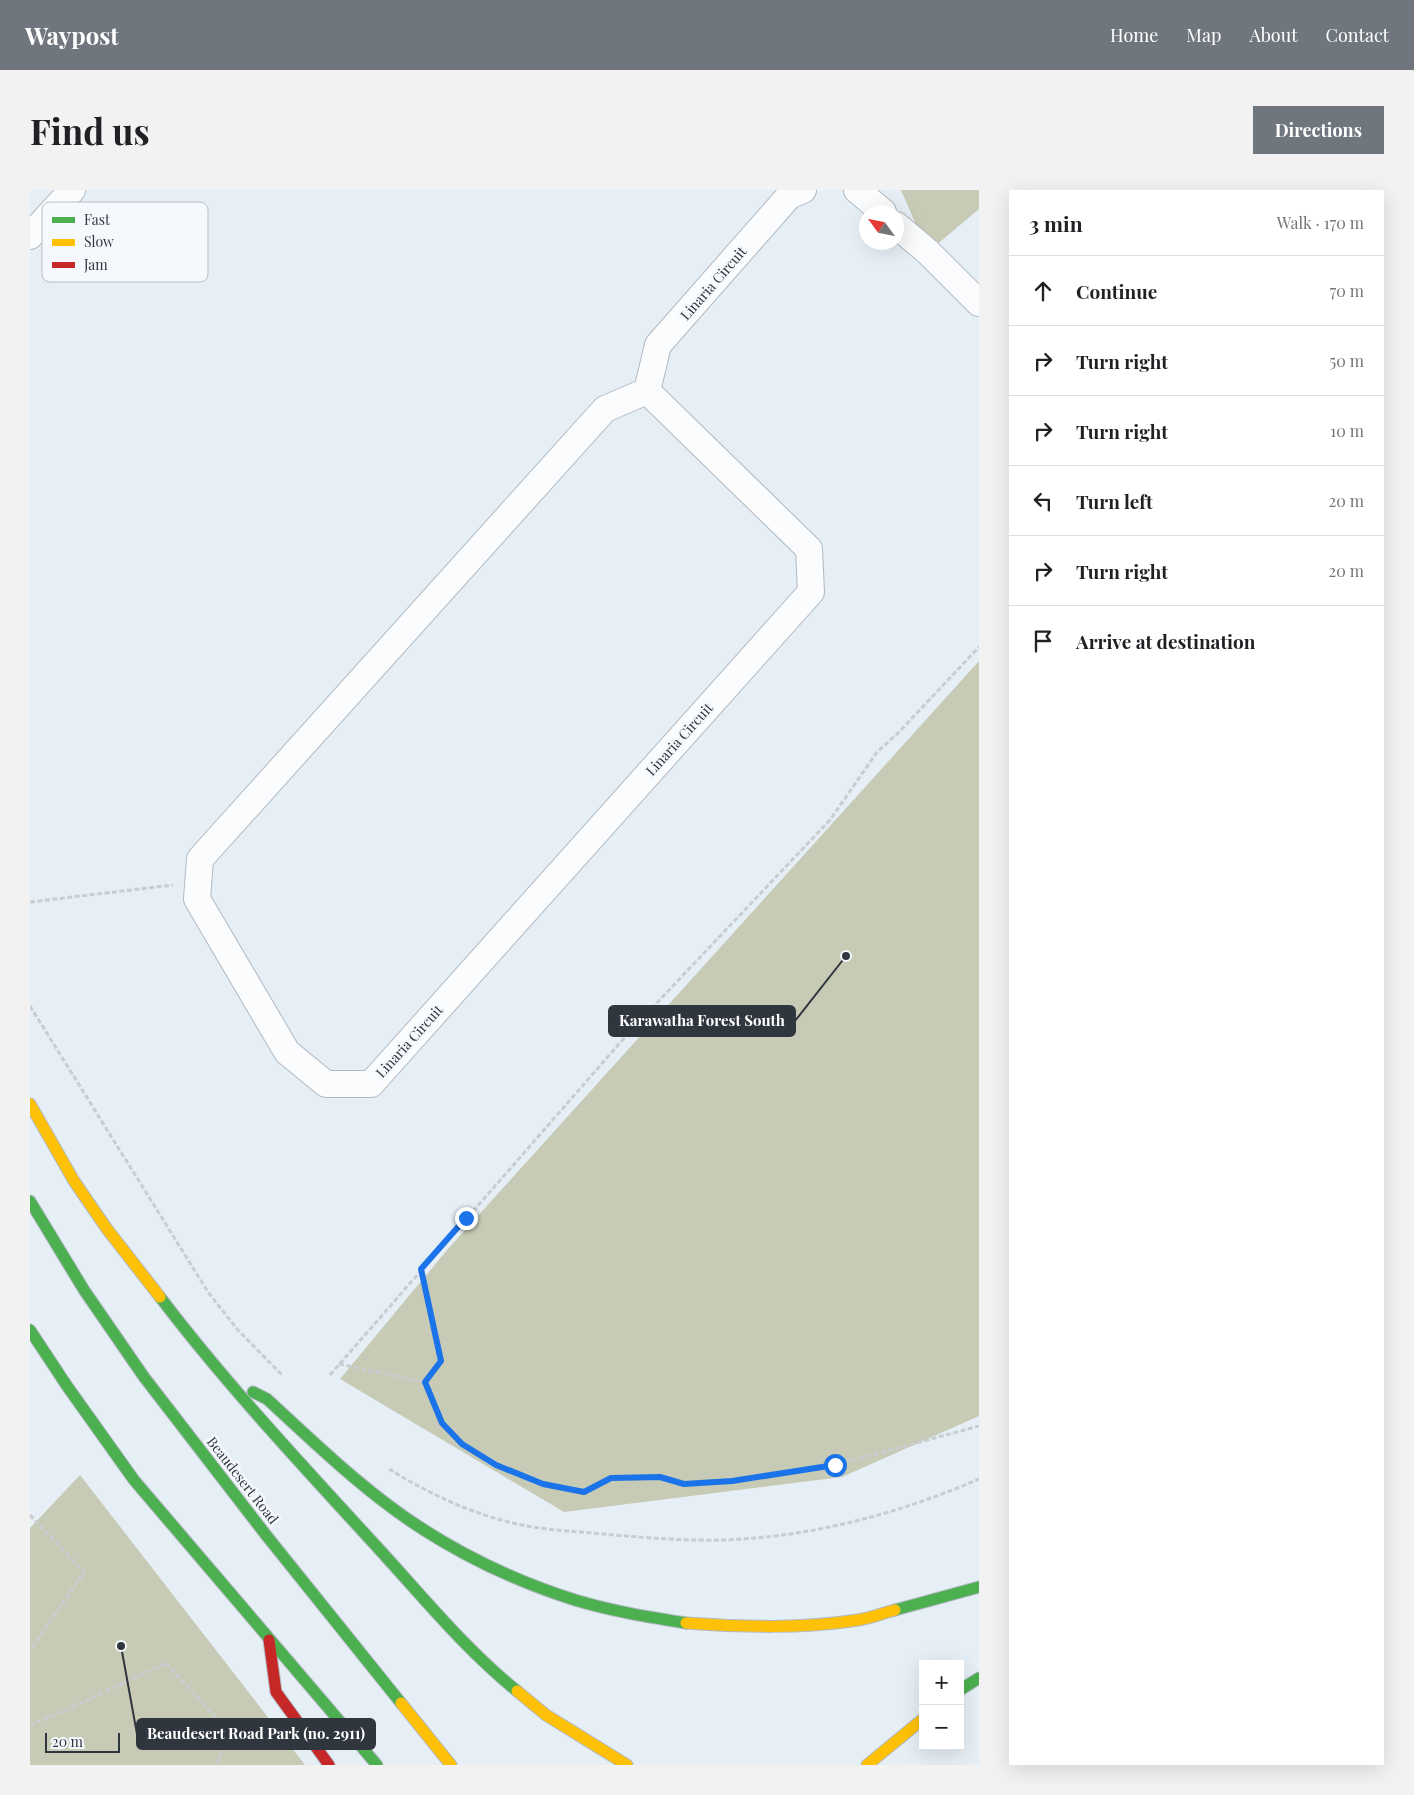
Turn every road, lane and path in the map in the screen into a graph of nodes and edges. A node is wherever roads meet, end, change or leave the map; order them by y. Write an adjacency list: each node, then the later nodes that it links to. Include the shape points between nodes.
1 (72, 190): 4 (street)
2 (803, 190): 10 (street, Linaria Circuit, via 789,196 658,345)
3 (857, 190): 5 (street)
4 (61, 202)
5 (874, 205)
6 (42, 223): 8 (street)
7 (904, 232): 9 (street)
8 (30, 236)
9 (979, 303)
10 (647, 391): 12 (street, Linaria Circuit, via 605,410 200,859); 12 (street, Linaria Circuit, via 809,549 811,592 371,1084 326,1084 286,1052 197,899)
11 (979, 647): 17 (path, via 877,752 830,820 633,1028)
12 (199, 882): 13 (path)
13 (30, 902)
14 (30, 1006): 22 (path, via 208,1292 237,1329)
15 (30, 1104): 21 (highway, via 74,1181 107,1229)
16 (30, 1200): 38 (highway, Beaudesert Road, via 84,1290 144,1377)
17 (421, 1269): 19 (path); 23 (path, via 441,1361)
18 (30, 1330): 29 (highway, via 134,1480)
19 (339, 1364): 20 (path); 23 (path)
20 (330, 1375)
21 (227, 1380): 28 (highway, via 267,1399 372,1493 420,1528 511,1578 597,1606 647,1618 693,1624 805,1626 860,1620); 39 (highway, via 477,1656 546,1715)
22 (288, 1381)
23 (425, 1382): 24 (path, via 442,1423 462,1444 496,1465 543,1484 584,1492 611,1478 660,1477 684,1484 732,1481 835,1465)
24 (979, 1426)
25 (385, 1467): 26 (path, via 438,1497 527,1526 670,1540 724,1540 792,1534 901,1509)
26 (979, 1479)
27 (30, 1515): 30 (path, via 84,1572)
28 (979, 1587)
29 (268, 1640): 36 (highway, via 276,1692); 37 (highway)
30 (30, 1651)
31 (979, 1678): 32 (highway)
32 (964, 1687)
33 (919, 1721): 40 (highway)
34 (30, 1725): 35 (path, via 166,1662 228,1731)
35 (217, 1765)
36 (329, 1765)
37 (378, 1765)
38 (451, 1765)
39 (626, 1765)
40 (867, 1765)

